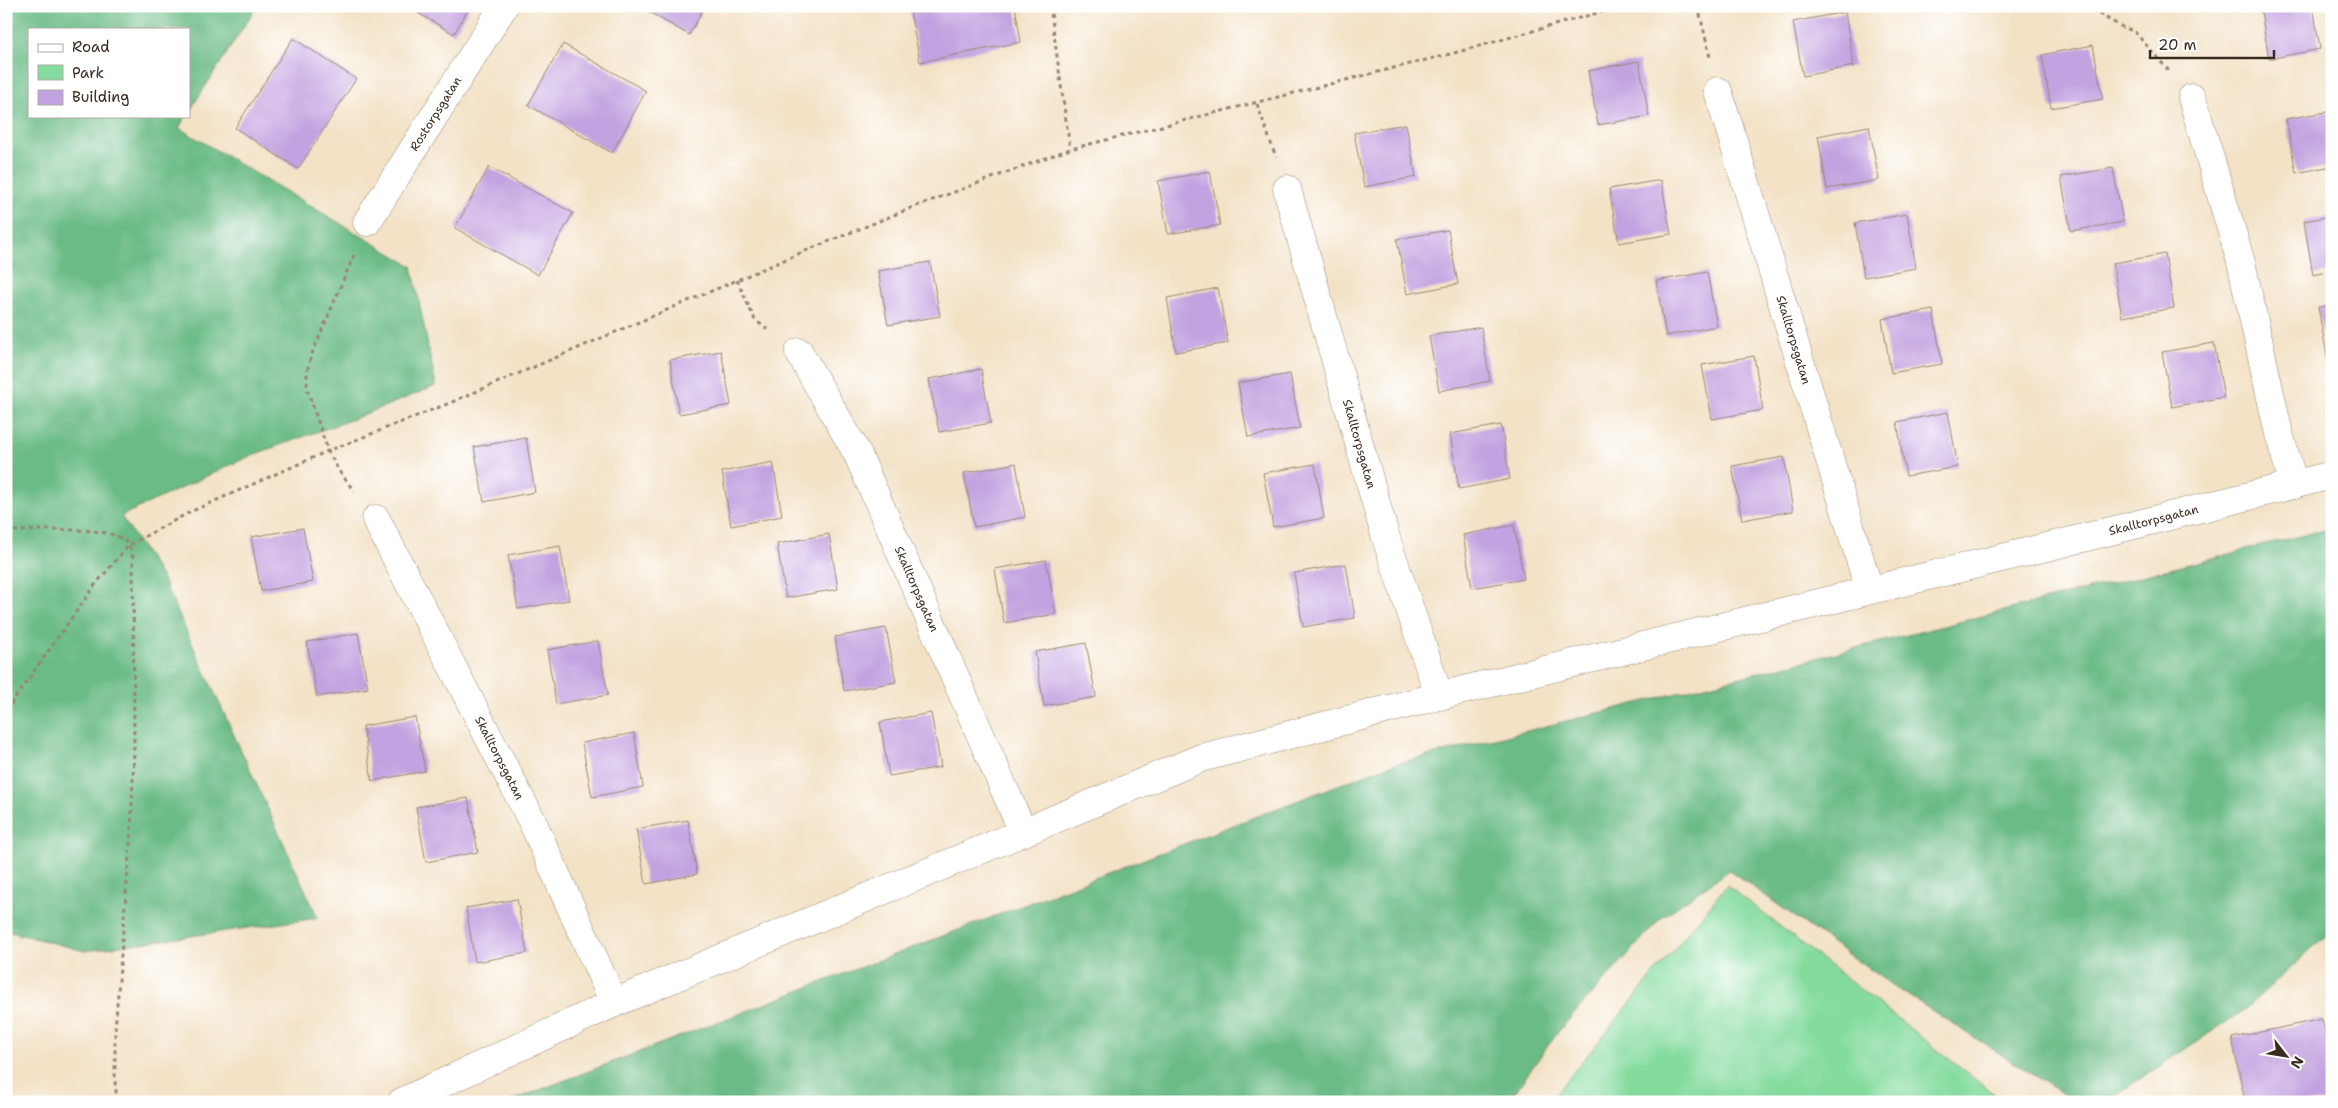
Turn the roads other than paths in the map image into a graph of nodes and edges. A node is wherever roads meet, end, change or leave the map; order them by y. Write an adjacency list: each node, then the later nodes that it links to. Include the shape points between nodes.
1 (504, 6): 5 (street, Rostorpsgatan)
2 (1718, 90): 10 (street, Skalltorpsgatan)
3 (2192, 98): 8 (street, via 2241,262 2279,434)
4 (1287, 189): 11 (street, Skalltorpsgatan, via 1385,535)
5 (367, 222)
6 (799, 352): 12 (street, Skalltorpsgatan, via 856,453)
7 (2332, 475): 8 (street, Skalltorpsgatan)
8 (2294, 484): 10 (street, Skalltorpsgatan)
9 (376, 518): 13 (street, Skalltorpsgatan, via 532,821)
10 (1869, 589): 11 (street, Skalltorpsgatan)
11 (1439, 696): 12 (street, Skalltorpsgatan, via 1202,758)
12 (1023, 832): 13 (street, Skalltorpsgatan)
13 (614, 1003): 14 (street, Skalltorpsgatan)
14 (402, 1102)

